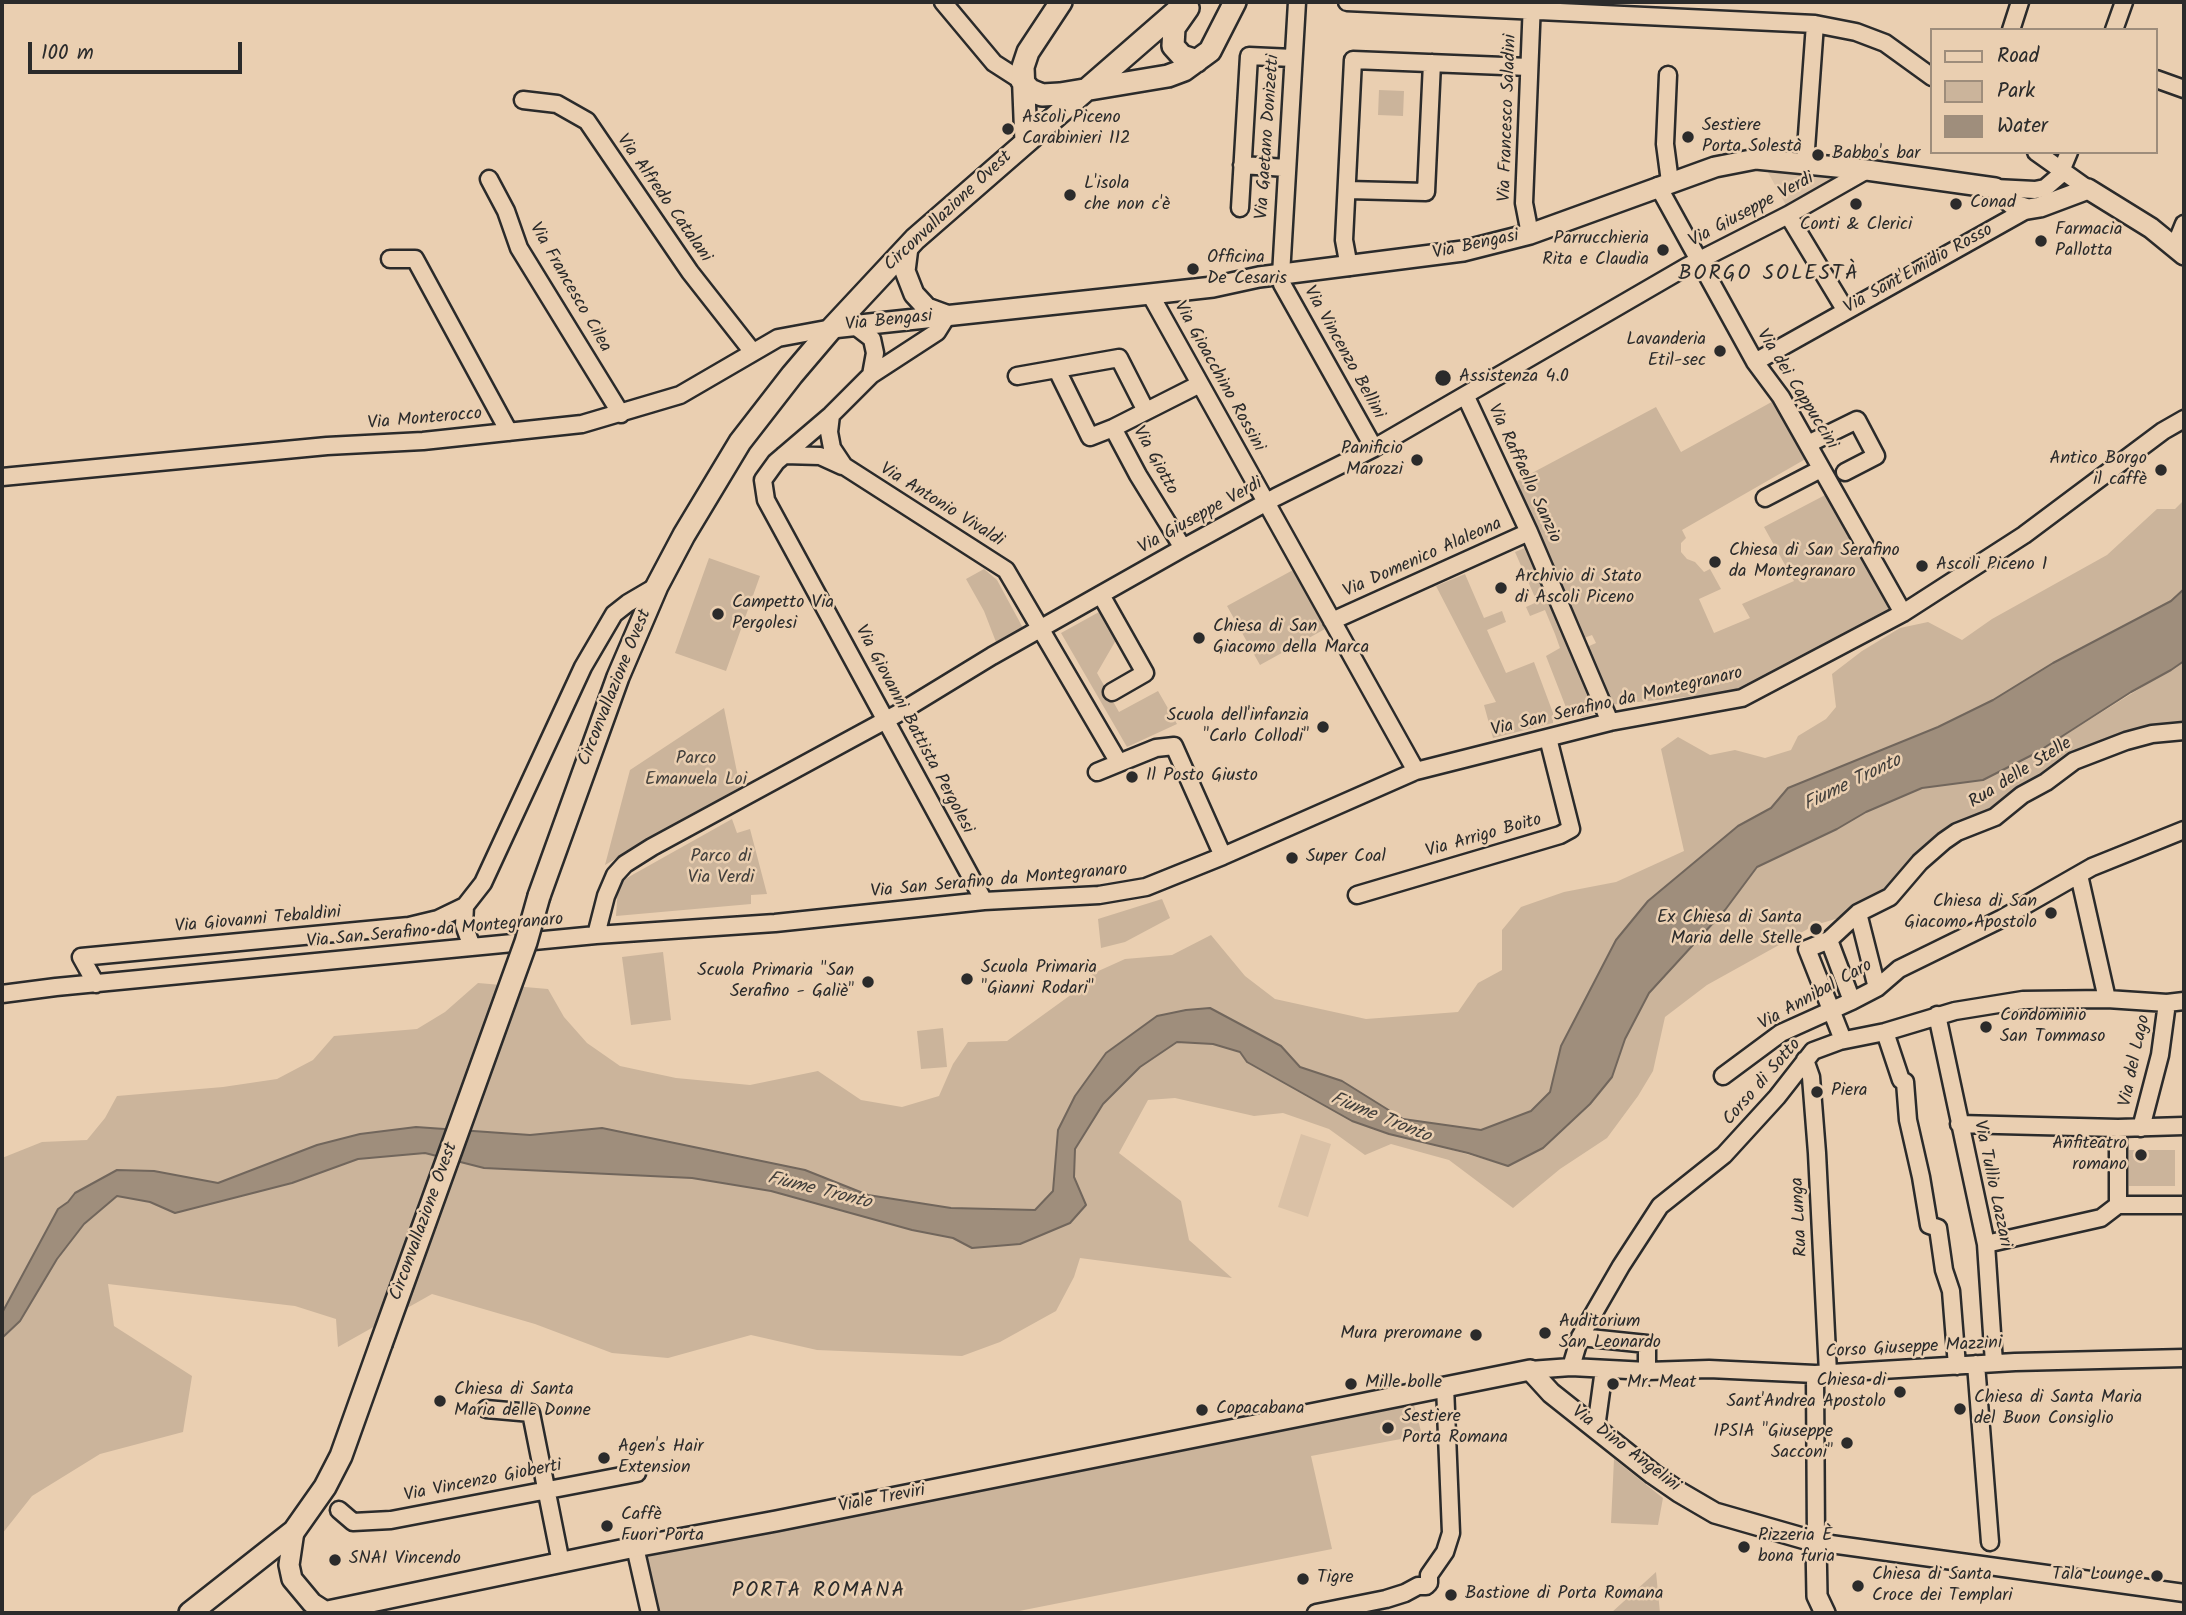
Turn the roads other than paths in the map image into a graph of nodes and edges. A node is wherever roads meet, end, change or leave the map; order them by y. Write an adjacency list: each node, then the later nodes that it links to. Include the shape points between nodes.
1 (943, 2): 21 (street, via 994,63)
2 (1061, 2): 21 (main road, via 1028,52)
3 (1189, 2): 15 (main road, via 1174,28 1173,46 1181,56); 22 (main road, Circonvallazione Ovest)
4 (1234, 2): 15 (main road, via 1210,51)
5 (1297, 2): 14 (street, Via Gaetano Donizetti)
6 (1347, 2): 9 (street)
7 (2020, 2): 12 (street)
8 (2124, 2): 13 (street)
9 (1531, 6): 10 (street); 17 (street, Via Francesco Saladini)
10 (1597, 8): 11 (street)
11 (1815, 24): 19 (street, via 1885,43); 28 (street)
12 (2014, 28)
13 (2115, 28)
14 (1293, 58): 29 (street, via 1249,56); 30 (street, Via Gaetano Donizetti)
15 (1197, 61): 22 (main road, via 1168,76)
16 (1432, 63): 17 (street); 37 (street, via 1426,192); 37 (street, via 1353,60)
17 (1529, 67): 42 (street, Via Francesco Saladini, via 1524,203)
18 (1668, 75): 34 (street, Via dei Cappuccini)
19 (1930, 76)
20 (2158, 80): 23 (street)
21 (1022, 81): 22 (main road, via 1042,95); 25 (main road)
22 (1086, 88): 25 (main road, Circonvallazione Ovest)
23 (2184, 89)
24 (523, 100): 54 (street, Via Alfredo Catalani, via 558,104 587,121 690,272)
25 (1026, 142): 43 (main road, Circonvallazione Ovest)
26 (2039, 154): 32 (street)
27 (2068, 154): 32 (street)
28 (1805, 163): 31 (street, Via Bengasi); 34 (street, Via Bengasi, via 1756,159)
29 (1242, 165): 30 (street); 38 (street)
30 (1286, 168): 48 (street, Via Gaetano Donizetti)
31 (1867, 170): 35 (street, Via Bengasi); 40 (street, Via Giuseppe Verdi)
32 (2062, 171): 35 (street, Via Bengasi, via 2045,188); 36 (street)
33 (489, 179): 62 (street, Via Francesco Cilea, via 519,248)
34 (1664, 184): 42 (street, Via Bengasi); 46 (street, Via dei Cappuccini)
35 (1995, 188): 39 (street, Via Bengasi, via 2012,204)
36 (2088, 189): 39 (street, Via Sant'Emidio Rosso); 44 (street)
37 (1348, 190): 47 (street, via 1344,248)
38 (1240, 208)
39 (2028, 209): 50 (street, Via Sant'Emidio Rosso)
40 (1788, 215): 46 (street, Via Giuseppe Verdi); 50 (street)
41 (2184, 224): 44 (street)
42 (1530, 234): 47 (street, Via Bengasi, via 1463,251)
43 (908, 247): 51 (street, Via Bengasi, via 905,271 914,293 927,308); 53 (main road, Circonvallazione Ovest)
44 (2180, 251)
45 (390, 260): 66 (street, via 415,259)
46 (1699, 260): 55 (street, Via dei Cappuccini); 60 (street, Via Giuseppe Verdi)
47 (1349, 267): 48 (street, Via Bengasi)
48 (1281, 275): 49 (street, Via Bengasi); 68 (street, Via Vincenzo Bellini)
49 (1150, 295): 51 (street, Via Bengasi); 59 (street, Via Gioacchino Rossini)
50 (1846, 311): 55 (street, Via Sant'Emidio Rosso)
51 (947, 316): 52 (street, Via Bengasi); 57 (street, via 937,332)
52 (855, 326): 53 (street, Via Bengasi); 57 (street, via 872,339)
53 (832, 328): 54 (street, Via Monterocco, via 778,338); 78 (main road, Circonvallazione Ovest, via 740,442)
54 (752, 351): 62 (street, Via Monterocco, via 680,395)
55 (1755, 362): 67 (street, Via dei Cappuccini, via 1782,397)
56 (1057, 370): 58 (street); 61 (street, via 1119,358); 65 (street, via 1090,437)
57 (871, 376): 63 (street)
58 (1017, 376)
59 (1200, 384): 61 (street); 75 (street, Via Gioacchino Rossini)
60 (1466, 397): 68 (street, Via Giuseppe Verdi); 76 (street, Via Raffaello Sanzio)
61 (1146, 411): 65 (street)
62 (621, 414): 66 (street, Via Monterocco, via 582,424)
63 (831, 415): 69 (street); 70 (street, via 832,448)
64 (2184, 419): 80 (street, Via San Serafino da Montegranaro, via 2024,535)
65 (1113, 428): 77 (street, Via Giotto)
66 (509, 432): 73 (street, Via Monterocco)
67 (1808, 444): 71 (street, via 1857,419 1876,456); 72 (street, Via dei Cappuccini)
68 (1374, 448): 75 (street, Via Giuseppe Verdi)
69 (784, 455): 70 (street, Via Antonio Vivaldi, via 820,456); 84 (street, Via Giovanni Battista Pergolesi, via 763,480 766,500)
70 (844, 466): 82 (street, Via Antonio Vivaldi, via 1006,570)
71 (1845, 472)
72 (1824, 475): 74 (street); 80 (street, Via dei Cappuccini)
73 (2, 477)
74 (1765, 498)
75 (1266, 502): 77 (street, Via Giuseppe Verdi); 81 (street, Via Gioacchino Rossini)
76 (1529, 532): 81 (street, Via Domenico Alaleona); 85 (street, Via Raffaello Sanzio)
77 (1183, 548): 79 (street, Via Giuseppe Verdi)
78 (657, 586): 96 (street, Via Giovanni Tebaldini, via 614,614 583,667 483,883); 137 (main road, Circonvallazione Ovest, bridge, via 618,677 341,1456)
79 (1101, 595): 82 (street, Via Giuseppe Verdi); 83 (street, via 1145,673)
80 (1903, 613): 85 (street, Via San Serafino da Montegranaro, via 1742,698)
81 (1332, 621): 89 (street, Via Gioacchino Rossini)
82 (1042, 629): 84 (street, Via Giuseppe Verdi); 88 (street, Via Antonio Vivaldi)
83 (1112, 692)
84 (886, 720): 95 (street, Via Giovanni Battista Pergolesi); 98 (street, Via Giuseppe Verdi, via 625,864 606,896)
85 (1610, 722): 87 (street, Via San Serafino da Montegranaro)
86 (2184, 731): 97 (street, Rua delle Stelle, via 2126,741 2074,761 1995,817 1944,841 1890,897)
87 (1548, 738): 89 (street, Via San Serafino da Montegranaro); 94 (street, Via Arrigo Boito, via 1571,829)
88 (1119, 763): 90 (street); 92 (street, via 1174,746)
89 (1416, 771): 92 (street, Via San Serafino da Montegranaro)
90 (1097, 772)
91 (2184, 830): 93 (street, Via Annibal Caro)
92 (1223, 856): 95 (street, Via San Serafino da Montegranaro, via 1146,887 1099,895)
93 (2079, 876): 102 (street, Via Annibal Caro, via 1899,969); 104 (street)
94 (1357, 895)
95 (984, 901): 98 (street, Via San Serafino da Montegranaro, via 775,923)
96 (465, 906): 100 (street, via 464,925); 101 (street, Via Giovanni Tebaldini, via 409,926 81,957)
97 (1858, 913): 99 (street, Rua delle Stelle); 102 (street)
98 (596, 935): 100 (street, Via San Serafino da Montegranaro)
99 (1829, 940): 105 (street); 108 (street, Rua delle Stelle, via 1807,949)
100 (472, 947): 101 (street, Via San Serafino da Montegranaro)
101 (96, 984): 103 (street, Via San Serafino da Montegranaro)
102 (1877, 988): 105 (street, Via Annibal Caro)
103 (2, 995)
104 (2107, 999): 107 (street, Corso di Sotto); 109 (street, Corso di Sotto, via 2023,1000)
105 (1852, 1001): 108 (street, Via Annibal Caro)
106 (2184, 1001): 107 (street, Corso di Sotto)
107 (2167, 1003): 117 (street, Via del Lago, via 2160,1055)
108 (1831, 1009): 111 (street, Rua delle Stelle); 113 (street, Via Annibal Caro, via 1781,1034)
109 (1937, 1015): 110 (street, Corso di Sotto); 114 (street, Via Tullio Lazzari)
110 (1885, 1032): 111 (street, Corso di Sotto); 125 (street, via 1905,1082 1928,1225 1938,1228 1951,1291)
111 (1843, 1040): 112 (street, Corso di Sotto, via 1813,1051)
112 (1805, 1060): 121 (street, Corso di Sotto, via 1724,1155 1660,1206); 130 (street, Rua Lunga, via 1814,1115)
113 (1723, 1076)
114 (1959, 1124): 116 (street); 120 (street, Via Tullio Lazzari)
115 (2184, 1126): 117 (street)
116 (2118, 1128): 117 (street); 118 (street)
117 (2141, 1128)
118 (2118, 1205): 119 (street); 120 (street, via 2101,1218)
119 (2184, 1205)
120 (1986, 1244): 123 (street, Via Tullio Lazzari)
121 (1580, 1337): 126 (street, Corso di Sotto); 129 (street, via 1647,1344)
122 (2184, 1358): 123 (street, Corso Giuseppe Mazzini)
123 (1994, 1363): 124 (street, Corso Giuseppe Mazzini)
124 (1976, 1364): 125 (street, Corso Giuseppe Mazzini); 139 (street)
125 (1958, 1366): 130 (street, Corso Giuseppe Mazzini)
126 (1571, 1367): 127 (street, Corso Giuseppe Mazzini); 128 (street, Corso Giuseppe Mazzini)
127 (1604, 1369): 129 (street, Corso Giuseppe Mazzini); 133 (street)
128 (1530, 1370): 131 (street, Viale Treviri); 133 (street, Via Dino Angelini)
129 (1647, 1371): 130 (street, Corso Giuseppe Mazzini)
130 (1822, 1374): 138 (street, Rua Lunga)
131 (1437, 1387): 140 (street, Viale Treviri); 146 (street, via 1446,1434 1451,1532 1445,1552 1427,1574 1386,1599)
132 (486, 1409): 135 (street, via 531,1413)
133 (1596, 1428): 138 (street, Via Dino Angelini, via 1653,1474 1715,1513)
134 (637, 1473): 135 (street, Via Vincenzo Gioberti)
135 (546, 1489): 136 (street, Via Vincenzo Gioberti, via 391,1520 353,1522); 141 (street)
136 (340, 1510)
137 (294, 1531): 143 (main road, Circonvallazione Ovest); 144 (street, Circonvallazione Ovest, via 289,1565 292,1579)
138 (1816, 1542): 142 (street, Via Dino Angelini); 147 (street, via 1817,1596)
139 (1990, 1542)
140 (635, 1548): 141 (street, Viale Treviri); 145 (street)
141 (561, 1563): 144 (street, Viale Treviri)
142 (2184, 1593)
143 (190, 1613)
144 (322, 1613)
145 (650, 1613)
146 (1316, 1613)
147 (1825, 1613)

